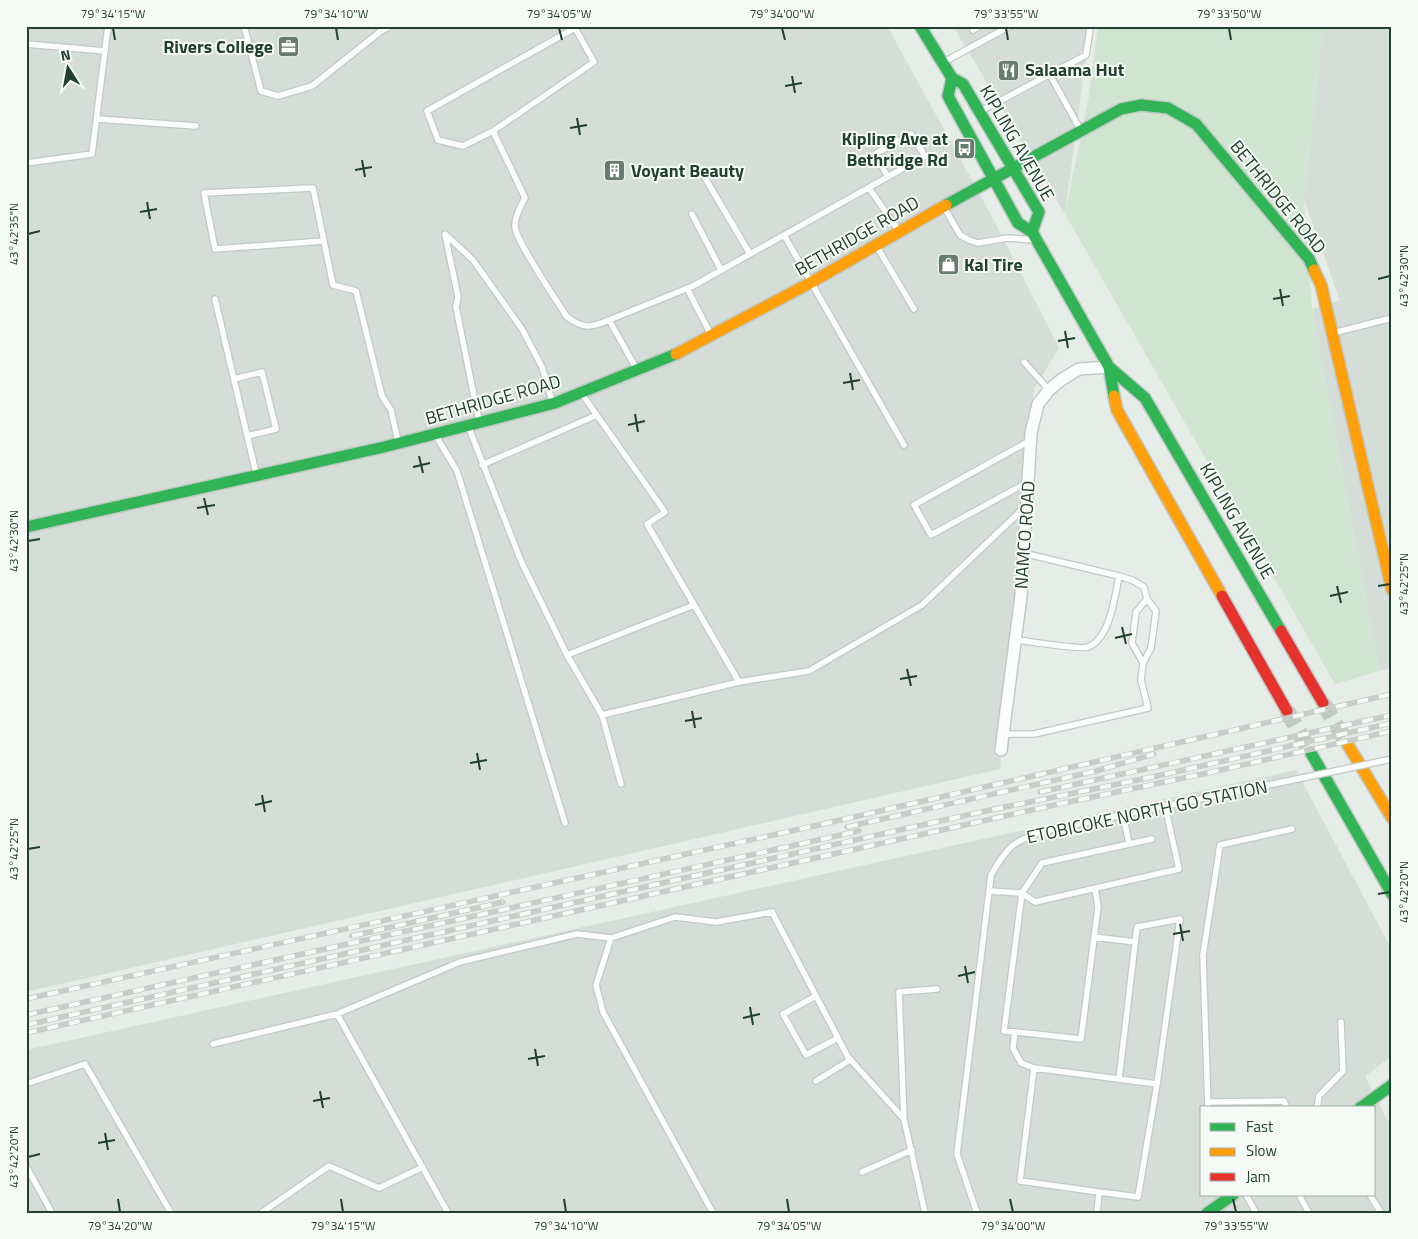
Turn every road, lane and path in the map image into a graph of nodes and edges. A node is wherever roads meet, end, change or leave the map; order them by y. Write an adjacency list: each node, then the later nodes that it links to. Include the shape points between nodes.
1 (108, 26): 12 (lane)
2 (244, 26): 9 (lane, via 261,91 278,96 312,86)
3 (390, 26): 9 (lane)
4 (920, 26): 13 (street, KIPLING AVENUE)
5 (980, 26): 10 (lane)
6 (1010, 26): 13 (lane)
7 (1089, 26): 14 (lane, via 1086,55)
8 (574, 27): 19 (lane, via 594,62); 19 (lane, via 427,111 438,140 463,146)
9 (380, 28)
10 (973, 30)
11 (26, 44): 12 (lane)
12 (105, 51): 17 (lane)
13 (942, 63): 15 (street, KIPLING AVENUE)
14 (1050, 74): 16 (lane); 20 (lane)
15 (952, 78): 16 (street, KIPLING AVENUE, via 963,84); 25 (street, KIPLING AVENUE, via 948,96)
16 (980, 112): 22 (street, KIPLING AVENUE)
17 (97, 119): 18 (lane); 21 (lane, via 92,154)
18 (196, 126)
19 (492, 131): 41 (lane, via 525,198 515,220 515,229 567,317 591,327)
20 (1081, 131): 22 (street, BETHRIDGE ROAD); 42 (street, BETHRIDGE ROAD, via 1121,109 1142,105 1168,108 1196,124 1309,258 1321,285)
21 (26, 163)
22 (1013, 167): 25 (street, BETHRIDGE ROAD); 31 (street, KIPLING AVENUE, via 1039,212)
23 (701, 171): 34 (lane)
24 (888, 177): 24 (lane, via 925,156 911,134 875,154); 26 (lane)
25 (994, 178): 27 (street, BETHRIDGE ROAD); 31 (street, KIPLING AVENUE, via 1018,224)
26 (869, 188): 29 (lane); 30 (lane)
27 (944, 207): 29 (street, BETHRIDGE ROAD); 31 (lane, via 960,234 978,243)
28 (692, 214): 35 (lane)
29 (900, 232): 33 (street, BETHRIDGE ROAD)
30 (784, 235): 34 (lane); 36 (lane)
31 (1034, 236): 45 (street, KIPLING AVENUE)
32 (324, 242): 32 (lane, via 313,188 204,193 215,249); 57 (lane, via 333,285 356,291 382,396 391,410)
33 (876, 245): 36 (street, BETHRIDGE ROAD); 39 (lane)
34 (750, 254): 35 (lane)
35 (721, 270): 37 (lane)
36 (810, 283): 43 (street, BETHRIDGE ROAD); 58 (lane)
37 (687, 288): 41 (lane); 43 (lane)
38 (215, 299): 47 (lane)
39 (914, 309)
40 (1392, 318): 42 (lane)
41 (609, 320): 46 (lane)
42 (1332, 333): 66 (street, BETHRIDGE ROAD)
43 (712, 336): 46 (street, BETHRIDGE ROAD)
44 (1024, 362): 48 (lane)
45 (1109, 367): 48 (street, NAMCO ROAD, via 1079,369); 73 (street, KIPLING AVENUE, via 1145,398); 74 (street, KIPLING AVENUE, via 1117,410)
46 (637, 370): 49 (street, BETHRIDGE ROAD)
47 (234, 379): 55 (lane); 55 (lane, via 262,372 276,429)
48 (1049, 390): 56 (street, NAMCO ROAD, via 1038,404)
49 (581, 392): 50 (street, BETHRIDGE ROAD); 51 (lane)
50 (552, 403): 52 (street, BETHRIDGE ROAD); 52 (lane, via 542,367 522,329 473,260 445,234 458,296 456,307)
51 (597, 415): 59 (lane); 68 (lane, via 665,512 647,524)
52 (480, 422): 53 (street, BETHRIDGE ROAD)
53 (468, 426): 54 (street, BETHRIDGE ROAD); 59 (lane)
54 (435, 435): 57 (street, BETHRIDGE ROAD); 85 (lane, via 457,471)
55 (248, 436): 60 (lane)
56 (1031, 440): 61 (street, NAMCO ROAD); 61 (lane, via 914,505 931,535)
57 (399, 443): 60 (street, BETHRIDGE ROAD)
58 (904, 445)
59 (482, 465): 70 (lane, via 521,561)
60 (257, 475): 63 (street, BETHRIDGE ROAD)
61 (1028, 482): 62 (street, NAMCO ROAD)
62 (1027, 504): 64 (street, NAMCO ROAD); 72 (lane, via 922,605 809,671)
63 (26, 527)
64 (1024, 553): 65 (lane); 69 (street, NAMCO ROAD)
65 (1119, 576): 67 (lane, via 1144,587); 69 (lane, via 1108,621 1098,641 1087,648)
66 (1392, 590)
67 (1147, 598): 71 (lane, via 1156,611 1152,648); 71 (lane, via 1136,612 1132,643)
68 (694, 605): 70 (lane); 72 (lane)
69 (1016, 640): 76 (street, NAMCO ROAD)
70 (567, 655): 75 (lane)
71 (1142, 662): 76 (lane, via 1141,680 1148,708 1034,734)
72 (739, 682): 75 (lane)
73 (1323, 703)
74 (1287, 711)
75 (602, 715): 81 (lane)
76 (1004, 734): 78 (street, NAMCO ROAD)
77 (1348, 745): 84 (street)
78 (1002, 750)
79 (1311, 753): 92 (street)
80 (1392, 760): 82 (lane, ETOBICOKE NORTH GO STATION, bridge)
81 (621, 784)
82 (1166, 806): 83 (lane, ETOBICOKE NORTH GO STATION); 89 (lane, via 1179,869)
83 (1123, 815): 88 (lane); 90 (lane, ETOBICOKE NORTH GO STATION, via 1044,831 1020,840 1005,851 991,875)
84 (1392, 818)
85 (565, 823)
86 (1292, 829): 110 (lane, via 1220,845 1203,954)
87 (1152, 839): 88 (lane)
88 (1129, 844): 91 (lane, via 1042,863)
89 (1095, 888): 91 (lane, via 1035,902); 93 (lane, via 1098,907)
90 (989, 890): 91 (lane); 130 (lane, ETOBICOKE NORTH GO STATION, via 957,1154)
91 (1022, 893): 100 (lane, via 1004,1031)
92 (1392, 894)
93 (1094, 936): 95 (lane); 100 (lane, via 1081,1039)
94 (611, 938): 97 (lane, via 675,917 716,922 772,912); 98 (lane, via 577,934 460,962); 128 (lane, via 596,985 603,1012)
95 (1135, 942): 105 (lane); 108 (lane, via 1137,926 1180,919)
96 (937, 989): 114 (lane, via 900,992)
97 (816, 996): 101 (lane); 101 (lane, via 783,1014 806,1055)
98 (337, 1014): 102 (lane); 117 (lane)
99 (1341, 1022): 112 (lane, via 1343,1071 1319,1096)
100 (1014, 1032): 104 (lane, via 1013,1048 1021,1063)
101 (838, 1038): 103 (lane)
102 (214, 1044)
103 (850, 1060): 106 (lane); 114 (lane)
104 (1034, 1068): 105 (lane); 119 (lane, via 1020,1181)
105 (1119, 1079): 108 (lane)
106 (816, 1081)
107 (26, 1084): 125 (lane, via 85,1064)
108 (1157, 1084): 119 (lane, via 1138,1197)
109 (1391, 1087): 113 (street)
110 (1208, 1105): 111 (lane, via 1284,1101)
111 (1286, 1106)
112 (1317, 1106)
113 (1363, 1106)
114 (904, 1119): 115 (lane)
115 (912, 1150): 118 (lane); 129 (lane)
116 (26, 1166): 124 (lane)
117 (423, 1167): 126 (lane, via 379,1188 329,1166); 127 (lane)
118 (862, 1172)
119 (1099, 1192): 131 (lane)
120 (1247, 1196): 133 (lane)
121 (1300, 1196): 134 (lane)
122 (1371, 1196): 135 (lane)
123 (1219, 1199): 132 (street)
124 (52, 1213)
125 (171, 1213)
126 (261, 1213)
127 (448, 1213)
128 (713, 1213)
129 (925, 1213)
130 (977, 1213)
131 (1097, 1213)
132 (1207, 1213)
133 (1256, 1213)
134 (1309, 1213)
135 (1381, 1213)

